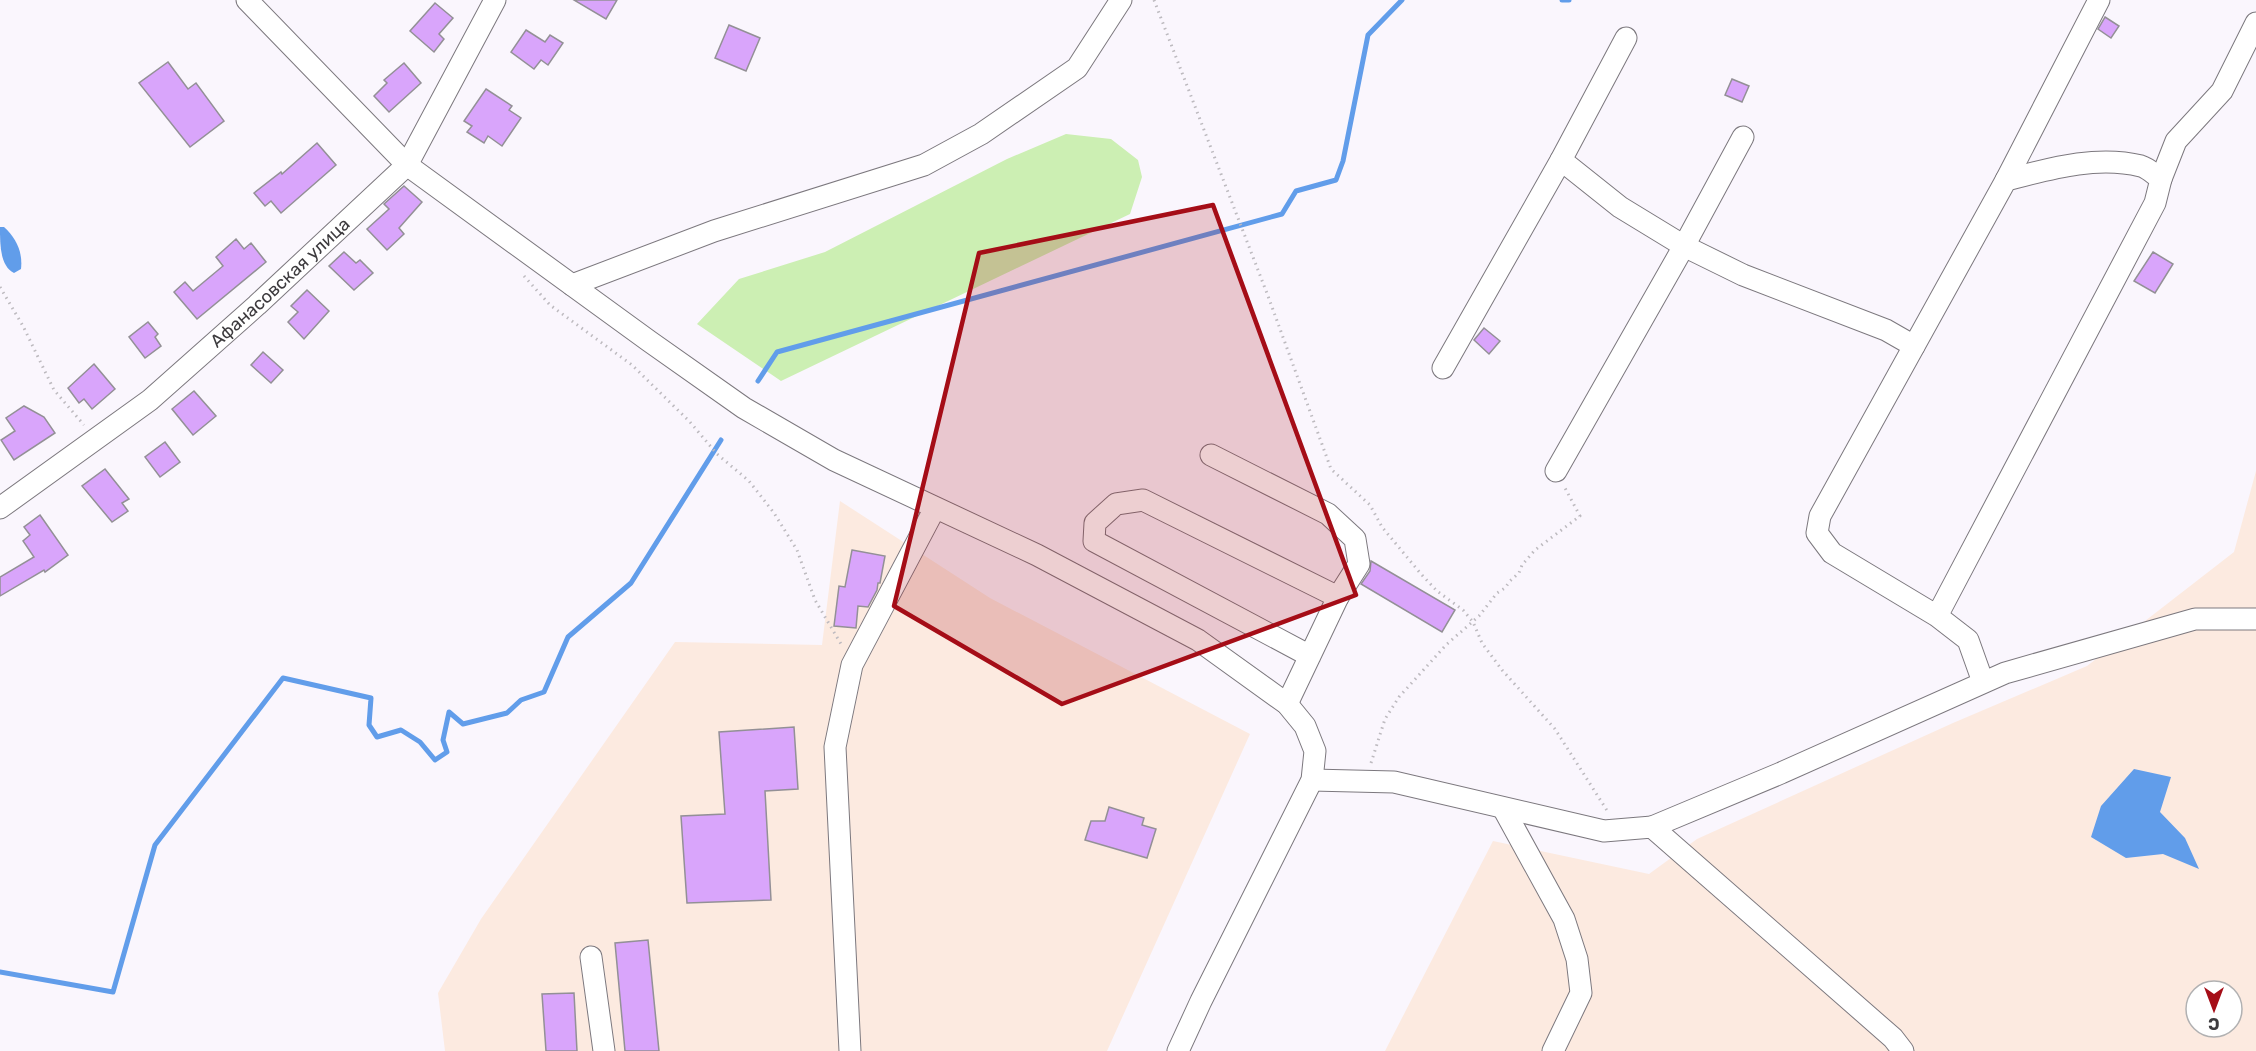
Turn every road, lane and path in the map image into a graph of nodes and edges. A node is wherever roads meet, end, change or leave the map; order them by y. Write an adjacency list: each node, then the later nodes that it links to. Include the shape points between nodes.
1 (247, 0): 10 (street)
2 (495, 0): 10 (street, Афанасовская улица)
3 (1121, 0): 15 (street, via 1077,68 981,134 924,165 714,231)
4 (1154, 0): 27 (path, via 1331,469 1370,505 1382,527 1420,574)
5 (2099, 0): 12 (street)
6 (2256, 23): 11 (street, via 2222,91 2176,141)
7 (1626, 38): 9 (street)
8 (1743, 137): 14 (street)
9 (1561, 160): 14 (street, via 1620,207); 18 (street)
10 (407, 165): 13 (street); 19 (street, Афанасовская улица, via 150,400)
11 (2161, 179): 12 (street, via 2143,167 2110,162 2082,163); 25 (street, via 2155,203)
12 (2006, 180): 17 (street)
13 (519, 246): 15 (street); 29 (path, via 516,257 520,270 550,305 632,366 717,454 749,481 797,550 815,600)
14 (1684, 246): 17 (street, via 1743,276 1886,330); 21 (street)
15 (572, 285): 23 (street, via 744,408 834,460)
16 (0, 287): 19 (path, via 24,326 54,390)
17 (1914, 346): 25 (street, via 1820,516 1817,533 1832,553)
18 (1443, 368)
19 (94, 438): 22 (street, Афанасовская улица)
20 (1211, 456): 24 (street, via 1328,514 1354,539 1359,564)
21 (1556, 471): 27 (path, via 1580,516 1535,550)
22 (0, 508)
23 (935, 508): 29 (street); 31 (street, via 1037,555 1198,640)
24 (1338, 597): 28 (street); 28 (street, via 1143,500 1116,504 1095,523 1094,541)
25 (1937, 616): 30 (street, via 1968,640)
26 (2256, 619): 30 (street, via 2195,619)
27 (1473, 622): 33 (path, via 1446,645 1399,697 1385,719); 36 (path, via 1482,643 1502,670 1555,729)
28 (1310, 656): 31 (street)
29 (852, 665): 39 (street, via 835,747)
30 (1983, 682): 35 (street)
31 (1287, 704): 32 (street, via 1305,726 1315,751)
32 (1312, 780): 33 (street); 40 (street)
33 (1366, 782): 34 (street, via 1394,782)
34 (1503, 808): 36 (street, via 1604,831); 41 (street, via 1564,919 1577,959 1581,993)
35 (1652, 827): 36 (street); 42 (street, via 1884,1030)
36 (1619, 829)
37 (591, 957): 38 (street)
38 (604, 1051)
39 (850, 1051)
40 (1178, 1051)
41 (1553, 1051)
42 (1903, 1051)

